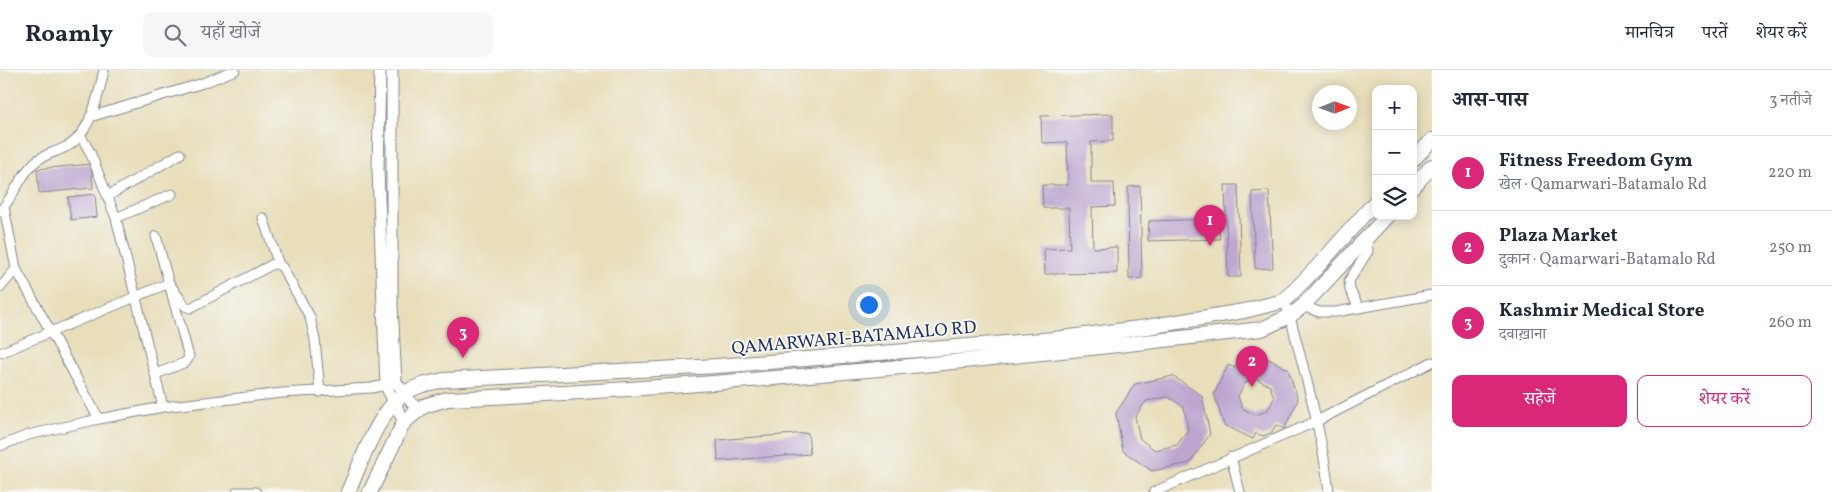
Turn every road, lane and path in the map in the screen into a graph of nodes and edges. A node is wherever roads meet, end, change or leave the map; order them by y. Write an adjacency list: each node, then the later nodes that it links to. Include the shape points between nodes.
1 (104, 70): 5 (street)
2 (235, 70): 5 (street)
3 (380, 70): 35 (street, via 378,170)
4 (392, 70): 35 (street)
5 (90, 117): 6 (street)
6 (80, 135): 13 (street); 15 (street, via 69,145 35,162)
7 (1432, 140): 9 (main road)
8 (180, 154): 13 (street)
9 (1417, 156)
10 (1432, 166): 11 (main road)
11 (1417, 183)
12 (172, 194): 16 (street)
13 (108, 196): 16 (street)
14 (1372, 206): 27 (main road)
15 (2, 209): 22 (street)
16 (116, 218): 26 (street)
17 (263, 218): 21 (street)
18 (1383, 220): 20 (main road, QAMARWARI-BATAMALO RD)
19 (156, 236): 23 (street)
20 (1367, 238): 28 (main road, QAMARWARI-BATAMALO RD); 29 (street, via 1368,251 1350,282 1350,290)
21 (279, 264): 23 (street, via 270,265 190,308 185,306); 36 (street, via 310,318)
22 (16, 269): 24 (street); 31 (street)
23 (169, 283): 26 (street); 34 (street, via 189,357 186,362)
24 (0, 288)
25 (1432, 295): 29 (street)
26 (135, 297): 31 (street); 34 (street)
27 (1284, 301): 30 (street); 37 (main road, QAMARWARI-BATAMALO RD, via 1148,328 1054,339 718,366 444,380)
28 (1303, 306): 29 (street, via 1326,313); 30 (main road, QAMARWARI-BATAMALO RD)
29 (1360, 308)
30 (1290, 316): 40 (main road, QAMARWARI-BATAMALO RD, via 1262,329 1054,353 729,381 447,400 424,406); 42 (street)
31 (51, 332): 32 (street); 41 (street)
32 (0, 353)
33 (1432, 362): 42 (street)
34 (156, 374): 39 (street)
35 (391, 384): 36 (street); 37 (street); 38 (street)
36 (320, 392): 39 (street, via 282,393)
37 (404, 394): 38 (main road, QAMARWARI-BATAMALO RD); 40 (street)
38 (394, 403): 43 (street); 48 (main road, QAMARWARI-BATAMALO RD, via 372,436)
39 (163, 407): 41 (street)
40 (418, 411): 43 (main road, QAMARWARI-BATAMALO RD)
41 (99, 419): 44 (street, via 28,435)
42 (1317, 421): 45 (street); 52 (street)
43 (404, 422): 49 (main road, QAMARWARI-BATAMALO RD)
44 (0, 446)
45 (1231, 457): 50 (street); 51 (street)
46 (237, 492): 47 (street)
47 (256, 492)
48 (348, 492)
49 (371, 492)
50 (1154, 492)
51 (1240, 492)
52 (1329, 492)

